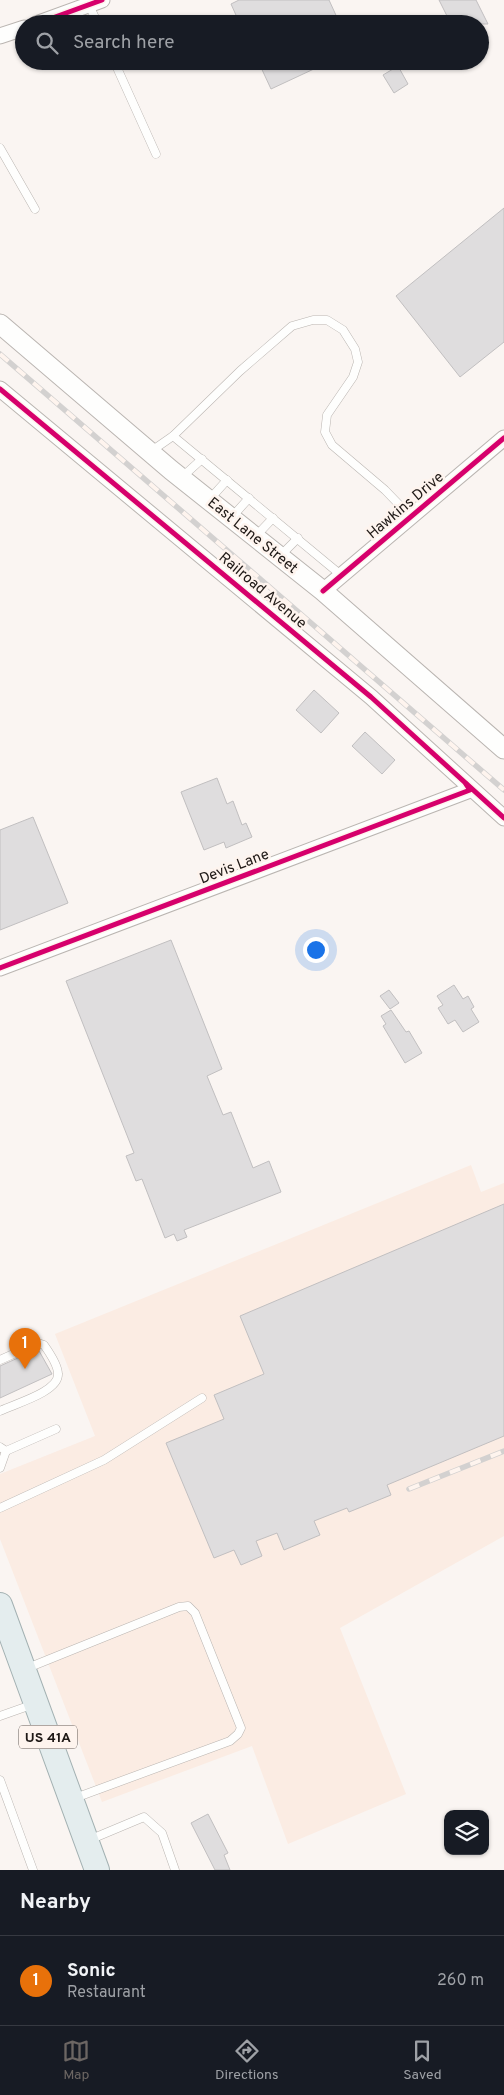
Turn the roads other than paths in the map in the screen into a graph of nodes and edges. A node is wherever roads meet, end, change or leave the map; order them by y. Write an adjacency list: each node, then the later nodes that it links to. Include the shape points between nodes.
1 (96, 3): 2 (street)
2 (62, 15)
3 (15, 31): 4 (street)
4 (0, 36)
5 (118, 70): 7 (lane)
6 (0, 148): 8 (lane)
7 (156, 154)
8 (36, 209)
9 (0, 324): 13 (street, East Lane Street)
10 (0, 389): 28 (street, Railroad Avenue, via 372,697)
11 (173, 436): 13 (lane); 14 (lane); 19 (lane, via 292,326 327,320 343,330 355,349 358,362 353,377 327,415 325,432 332,445)
12 (504, 438): 19 (street, Hawkins Drive)
13 (150, 452): 15 (street, East Lane Street)
14 (202, 459): 15 (lane); 16 (lane)
15 (181, 478): 18 (street, East Lane Street)
16 (228, 480): 17 (lane); 18 (lane)
17 (249, 498): 20 (lane); 21 (lane)
18 (209, 500): 20 (street, East Lane Street)
19 (411, 517): 25 (street, Hawkins Drive)
20 (231, 518): 22 (street, East Lane Street)
21 (273, 518): 22 (lane); 23 (lane)
22 (255, 537): 24 (street, East Lane Street)
23 (298, 538): 24 (lane); 25 (lane)
24 (279, 556): 26 (street, East Lane Street)
25 (341, 575): 26 (street, Hawkins Drive)
26 (323, 591): 27 (street, East Lane Street)
27 (504, 749)
28 (466, 784): 29 (street, Railroad Avenue); 30 (street, Devis Lane, via 470,790)
29 (504, 818)
30 (0, 968)
31 (0, 1360): 33 (lane, via 38,1343 44,1345 58,1373 56,1383 48,1390)
32 (202, 1398): 37 (lane, via 104,1460)
33 (0, 1410)
34 (56, 1429): 35 (lane)
35 (3, 1449): 36 (lane)
36 (0, 1468)
37 (0, 1508)
38 (0, 1605): 39 (main road, US 41A)
39 (24, 1670): 40 (main road, US 41A); 43 (lane, via 178,1607 188,1606 195,1612 240,1728 230,1741)
40 (36, 1703): 41 (lane); 43 (main road, US 41A)
41 (0, 1716)
42 (0, 1780): 45 (lane)
43 (71, 1799): 44 (main road, US 41A)
44 (86, 1841): 46 (main road, US 41A); 47 (lane, via 144,1817 162,1833)
45 (33, 1870)
46 (97, 1870)
47 (175, 1870)

